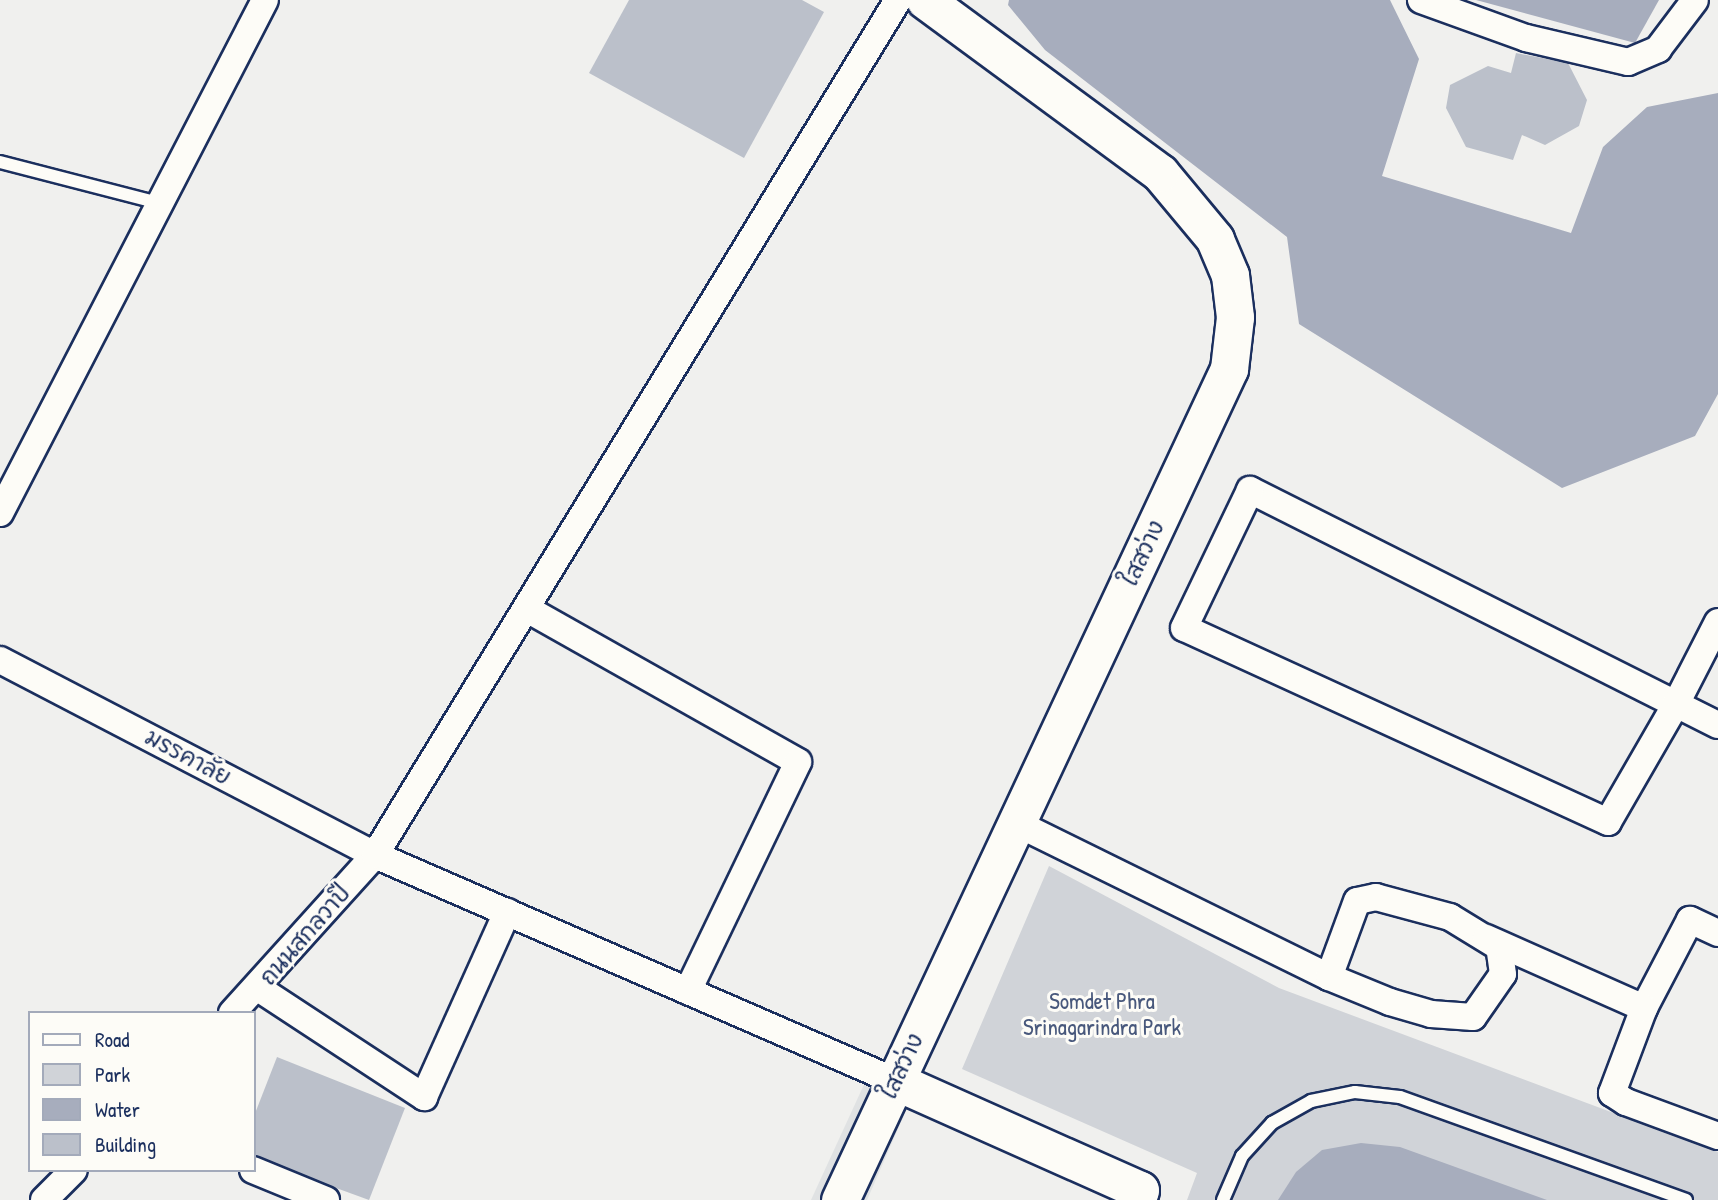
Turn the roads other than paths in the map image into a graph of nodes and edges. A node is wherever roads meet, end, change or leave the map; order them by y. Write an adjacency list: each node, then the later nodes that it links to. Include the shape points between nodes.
1 (265, 0): 7 (street)
2 (898, 0): 9 (street, ถนนสกลวาปี)
3 (925, 0): 14 (main road, ใสสว่าง, via 1160,173 1215,239 1230,275 1234,303 1229,369)
4 (1421, 0): 5 (street, via 1526,38 1628,62 1658,48)
5 (1695, 0)
6 (0, 162): 7 (lane)
7 (159, 203): 8 (street)
8 (0, 513)
9 (527, 609): 15 (street, ถนนสกลวาปี); 21 (street, via 797,762)
10 (1718, 622): 12 (street)
11 (0, 660): 15 (street, มรรคาลัย)
12 (1676, 704): 12 (street, via 1608,822 1184,628 1250,490); 13 (street)
13 (1718, 726)
14 (1016, 822): 19 (street); 24 (main road, ใสสว่าง)
15 (375, 855): 16 (street, มรรคาลัย); 20 (street, ถนนสกลวาปี)
16 (507, 912): 20 (street, via 424,1097); 21 (street, มรรคาลัย)
17 (1718, 933): 22 (street, via 1689,920)
18 (1484, 937): 19 (street, via 1434,911 1376,897 1357,901); 19 (street, via 1499,947 1503,974 1473,1017 1431,1014); 22 (street)
19 (1329, 976)
20 (258, 988): 23 (street, ถนนสกลวาปี)
21 (688, 991): 24 (street, มรรคาลัย)
22 (1644, 1008): 25 (street, via 1612,1093)
23 (234, 1011)
24 (894, 1081): 30 (main road, ใสสว่าง); 31 (main road, via 1140,1191)
25 (1718, 1136)
26 (256, 1171): 29 (street)
27 (72, 1172): 28 (street)
28 (44, 1200)
29 (326, 1200)
30 (840, 1200)
31 (1137, 1200)
32 (1223, 1200): 33 (lane, via 1242,1156 1272,1123 1311,1101 1355,1092 1400,1097)
33 (1686, 1200)

